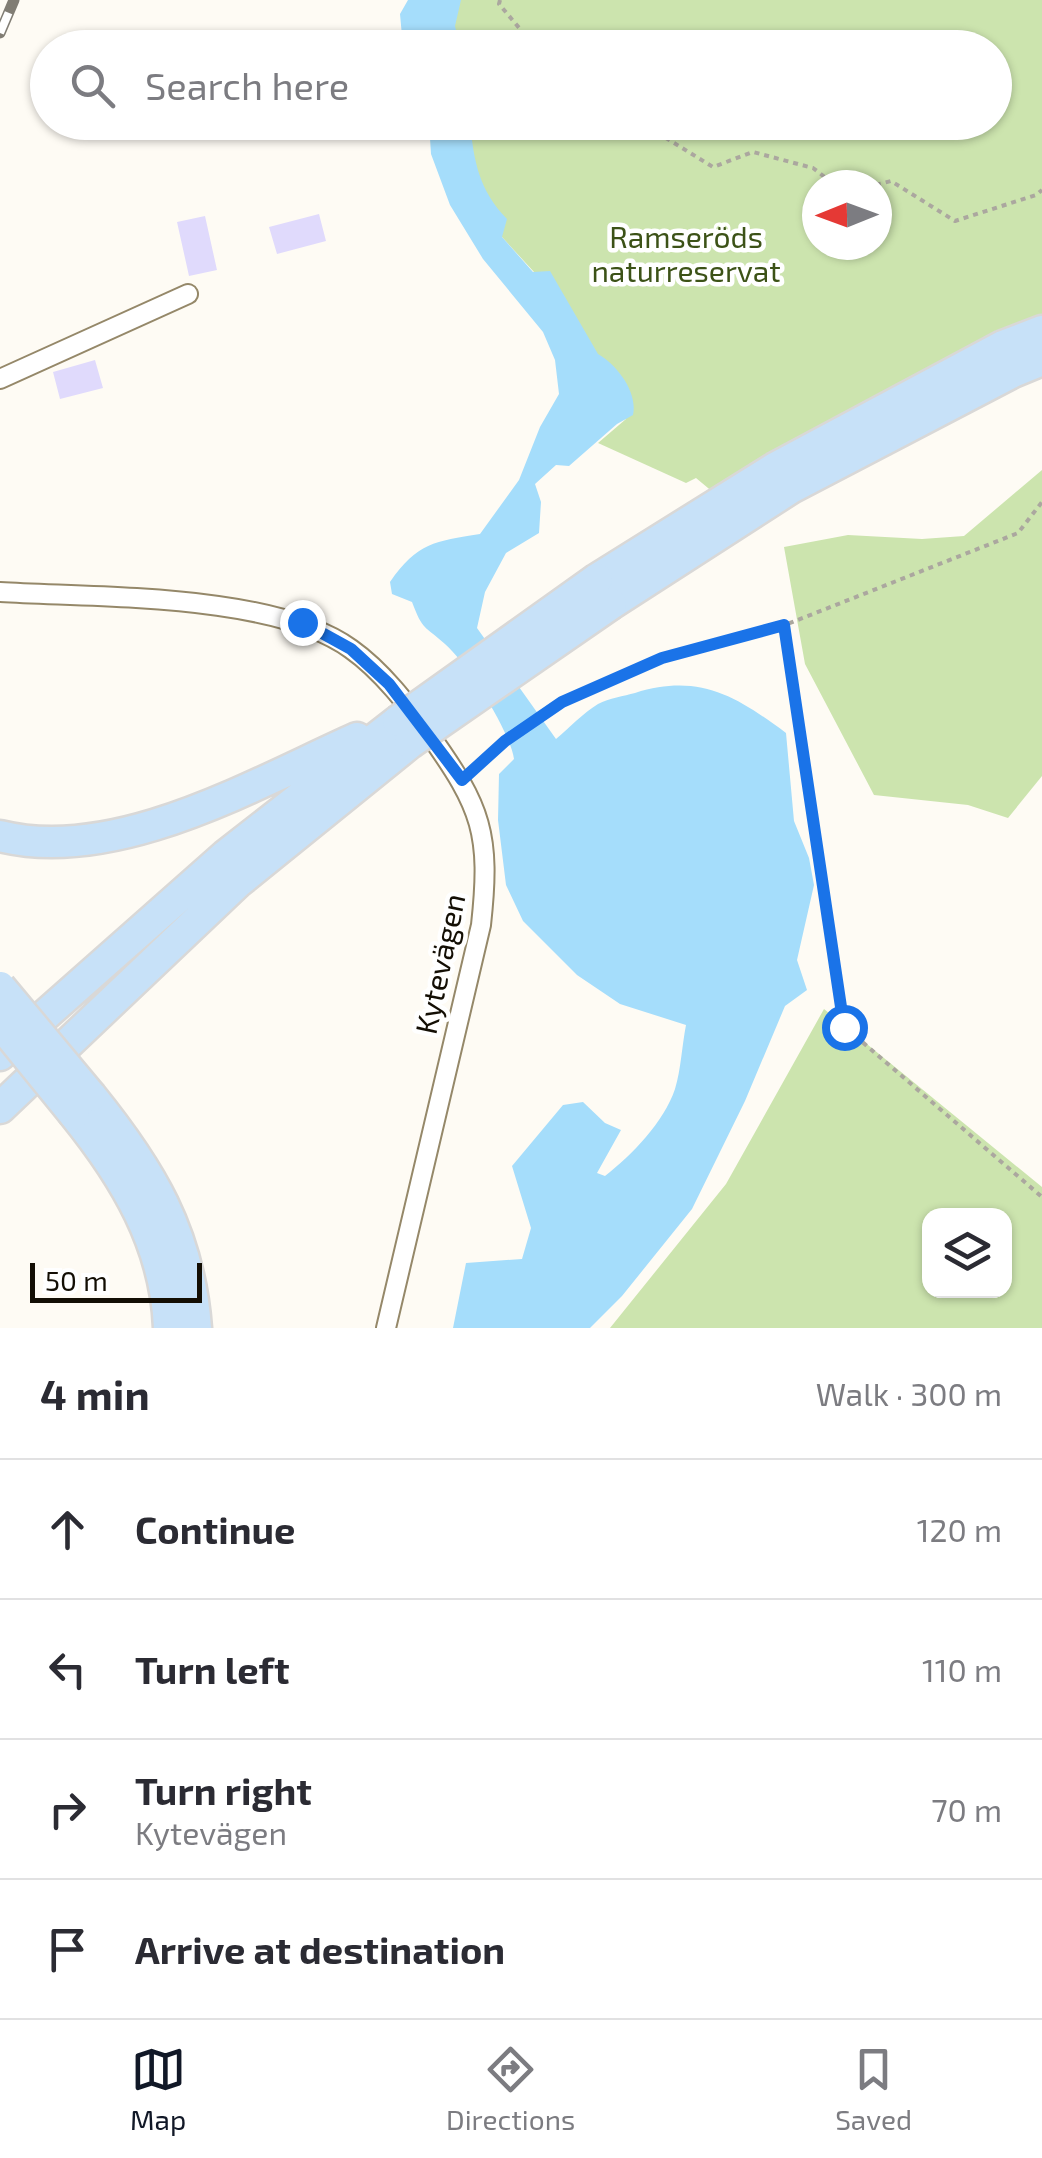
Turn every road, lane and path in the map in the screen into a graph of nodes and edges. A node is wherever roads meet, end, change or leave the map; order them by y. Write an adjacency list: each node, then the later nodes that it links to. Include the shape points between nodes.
1 (500, 0): 2 (path)
2 (521, 30)
3 (669, 140): 4 (path, via 713,167 753,152)
4 (816, 170)
5 (892, 182): 6 (path, via 955,222)
6 (1042, 190)
7 (188, 294): 10 (street)
8 (1042, 331): 12 (main road, via 775,468)
9 (1042, 360): 12 (main road)
10 (0, 378)
11 (1042, 502): 14 (path, via 1018,533)
12 (604, 591): 15 (main road, bridge)
13 (0, 592): 16 (street, Kytevägen, via 247,610 302,622 351,649 389,684)
14 (784, 625): 16 (path, via 662,658 562,702); 23 (path, via 844,1027)
15 (404, 732): 17 (main road, via 142,827 75,842); 20 (main road, via 226,855); 22 (main road)
16 (462, 780): 26 (street, Kytevägen, via 485,854 481,925)
17 (0, 836)
18 (0, 986): 21 (main road, bridge)
19 (0, 1023): 21 (main road, bridge)
20 (0, 1055)
21 (82, 1105): 24 (main road, via 149,1232); 25 (main road, via 138,1159 174,1224)
22 (0, 1108)
23 (1042, 1197)
24 (169, 1328)
25 (196, 1328)
26 (386, 1328)

